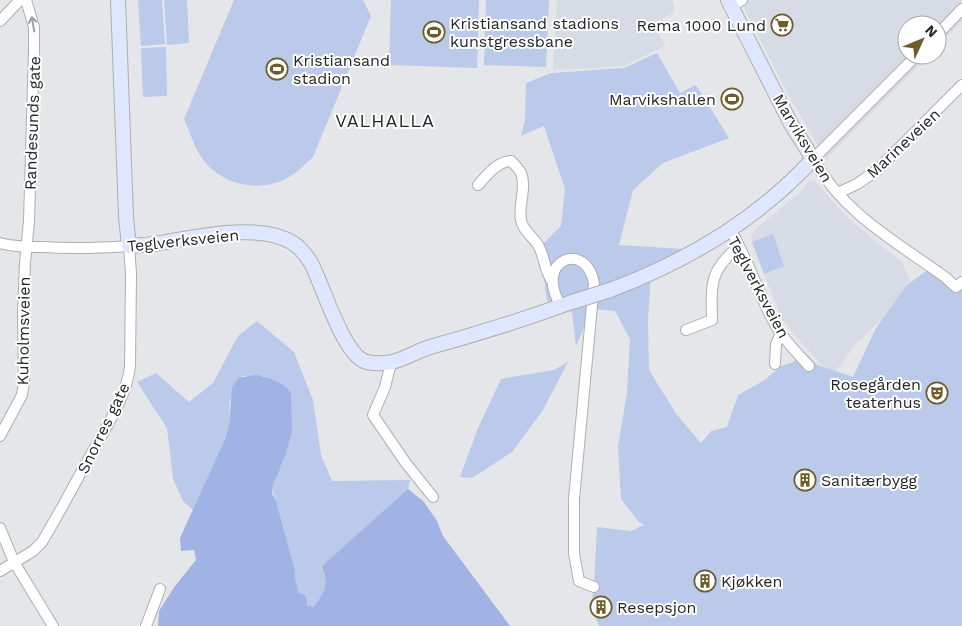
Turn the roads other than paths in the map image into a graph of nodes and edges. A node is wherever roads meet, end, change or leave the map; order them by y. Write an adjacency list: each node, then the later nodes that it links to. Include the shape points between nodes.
1 (20, 0): 6 (street)
2 (26, 0): 17 (street, Randesunds gate, one-way to 2, via 34,50 34,27)
3 (118, 0): 15 (street, Snorres gate)
4 (734, 2): 10 (street, Marviksveien, via 791,124)
5 (962, 9): 7 (street)
6 (0, 21)
7 (947, 24)
8 (907, 65): 10 (street)
9 (962, 85): 12 (street, Marineveien, via 876,171)
10 (813, 159): 12 (street, Marviksveien); 13 (street, via 800,174)
11 (478, 186): 18 (street, via 504,162 511,161 522,174 521,222 544,257 547,274)
12 (838, 193): 19 (street, Marviksveien, via 853,211)
13 (731, 231): 16 (street, Teglverksveien); 20 (street, Teglverksveien, bridge, via 652,274)
14 (0, 243): 17 (street)
15 (129, 246): 17 (street, Teglverksveien, via 84,249); 23 (street, Teglverksveien, via 213,233 282,238 300,248 311,263 350,348 362,360); 29 (street, Snorres gate, via 130,366 123,392 42,542)
16 (740, 246): 21 (street, via 716,272 712,288 712,320); 22 (street, Teglverksveien)
17 (26, 247): 26 (street, Kuholmsveien, via 24,382 22,395)
18 (552, 281): 20 (street, via 553,290); 31 (street, via 557,265 565,260 582,262 593,275 575,482 574,533 579,580)
19 (959, 285)
20 (566, 304): 23 (street, Teglverksveien)
21 (686, 330)
22 (781, 333): 24 (street, via 776,344); 25 (street, Teglverksveien)
23 (391, 363): 27 (street, via 373,415)
24 (775, 364)
25 (809, 366)
26 (0, 436)
27 (433, 497)
28 (0, 528): 29 (street)
29 (14, 562): 30 (street); 33 (street)
30 (0, 571)
31 (594, 587)
32 (160, 589): 34 (street)
33 (53, 626)
34 (146, 626)

